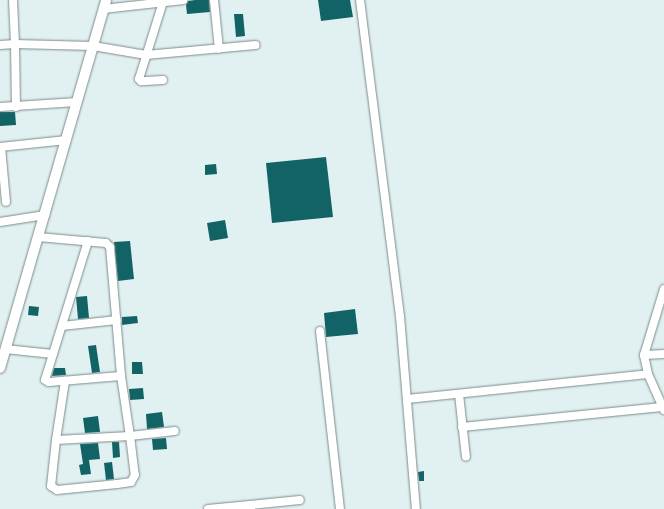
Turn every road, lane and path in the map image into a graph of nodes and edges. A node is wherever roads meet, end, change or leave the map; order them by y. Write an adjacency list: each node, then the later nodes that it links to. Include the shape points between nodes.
1 (13, 0): 7 (street)
2 (183, 0): 5 (street)
3 (214, 0): 11 (street)
4 (360, 0): 37 (street, via 400,316)
5 (163, 2): 6 (street); 12 (street)
6 (105, 4): 10 (street)
7 (15, 44): 8 (street); 10 (street); 16 (street)
8 (0, 45)
9 (256, 45): 11 (street)
10 (93, 46): 12 (street); 14 (street)
11 (219, 49): 12 (street)
12 (146, 55): 13 (street, via 139,80)
13 (163, 80)
14 (77, 102): 16 (street); 17 (street)
15 (0, 107): 16 (street)
16 (16, 107)
17 (67, 140): 18 (street); 20 (street)
18 (0, 147): 19 (street)
19 (6, 202)
20 (45, 216): 21 (street); 22 (street)
21 (0, 222)
22 (38, 237): 23 (street); 28 (street)
23 (88, 241): 25 (street, via 106,243 110,246); 26 (street)
24 (664, 289): 31 (street)
25 (117, 320): 26 (street); 34 (street)
26 (62, 326): 29 (street)
27 (320, 331): 47 (street)
28 (5, 349): 29 (street); 32 (street)
29 (53, 354): 35 (street, via 46,381)
30 (664, 354): 31 (street)
31 (644, 355): 33 (street)
32 (0, 368)
33 (648, 374): 36 (street); 38 (street)
34 (121, 376): 35 (street); 41 (street)
35 (65, 381): 42 (street)
36 (459, 394): 37 (street); 39 (street)
37 (407, 399): 48 (street)
38 (663, 409): 39 (street)
39 (462, 427): 43 (street)
40 (174, 431): 41 (street)
41 (130, 436): 42 (street); 42 (street, via 135,475 133,480 57,490 52,488 50,483)
42 (56, 440)
43 (466, 457)
44 (300, 500): 45 (street)
45 (250, 507): 46 (street)
46 (208, 509)
47 (340, 509)
48 (416, 509)

